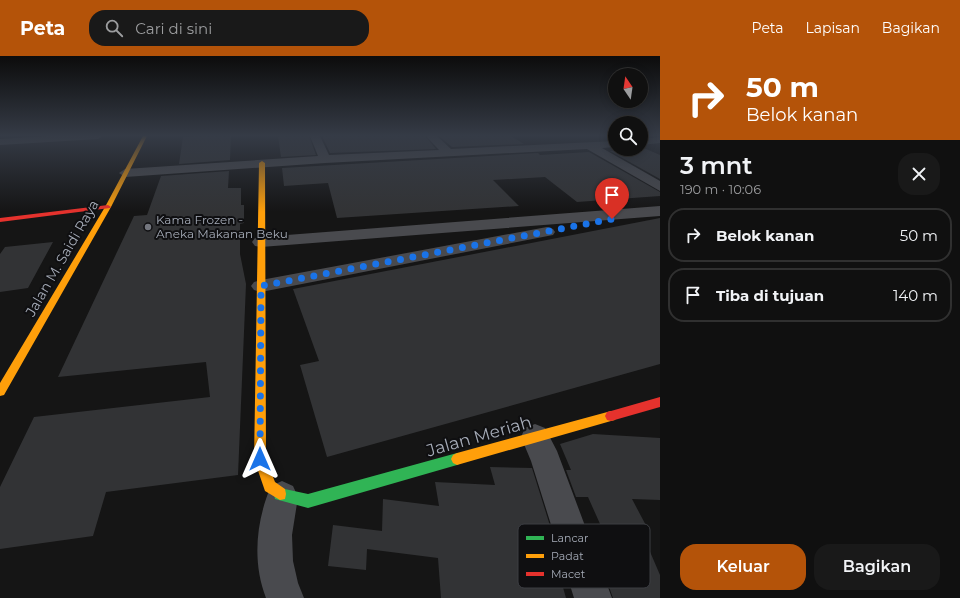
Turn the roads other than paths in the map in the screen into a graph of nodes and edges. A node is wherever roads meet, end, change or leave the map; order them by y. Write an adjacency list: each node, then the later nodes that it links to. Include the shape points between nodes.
1 (131, 161): 5 (street, Jalan M. Saidi Raya)
2 (289, 161): 4 (street)
3 (616, 161): 6 (street)
4 (262, 163): 5 (street); 11 (street)
5 (125, 173): 7 (street, Jalan M. Saidi Raya)
6 (660, 187)
7 (108, 207): 10 (street); 13 (street, Jalan M. Saidi Raya)
8 (660, 211): 9 (street)
9 (628, 213): 11 (street); 12 (street, via 595,223)
10 (0, 220)
11 (261, 242): 12 (street)
12 (261, 286): 16 (street, via 260,459 266,482)
13 (0, 392)
14 (660, 402): 15 (street, Jalan Meriah)
15 (535, 437): 16 (street, Jalan Meriah); 17 (street)
16 (295, 499): 19 (street, via 274,525 276,569 280,590)
17 (568, 524)
18 (590, 588): 20 (street)
19 (285, 598)
20 (593, 598)

